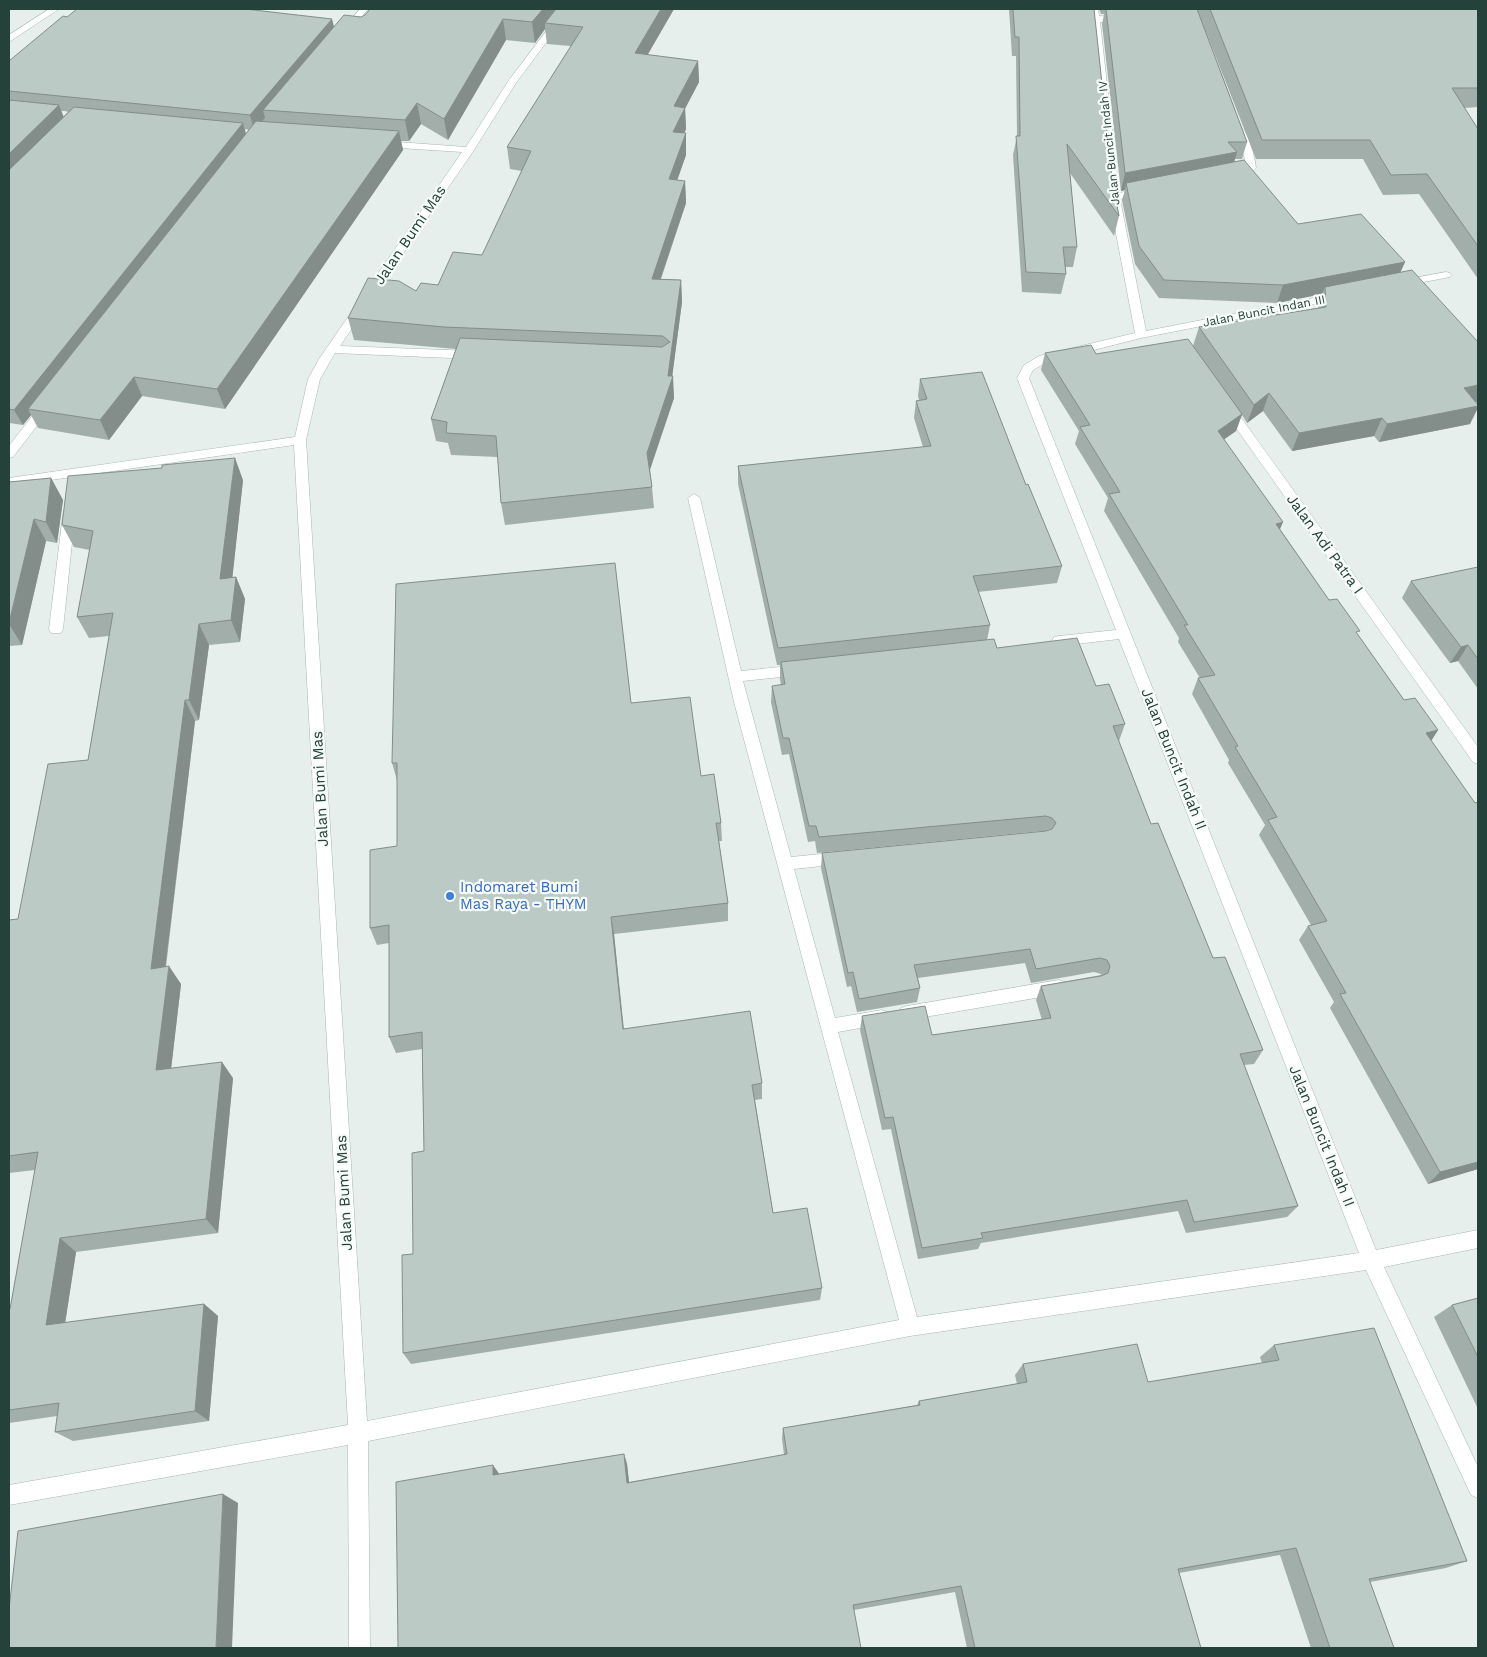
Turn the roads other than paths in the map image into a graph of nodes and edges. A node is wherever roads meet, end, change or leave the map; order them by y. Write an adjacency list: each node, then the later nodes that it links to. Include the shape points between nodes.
1 (55, 9): 8 (street)
2 (364, 9): 7 (street)
3 (567, 9): 11 (street, Jalan Bumi Mas, via 512,82)
4 (1094, 9): 5 (street, Jalan Buncit Indah IV)
5 (1096, 20): 6 (street); 14 (street, Jalan Buncit Indah IV)
6 (1134, 20)
7 (339, 38)
8 (9, 39)
9 (1236, 122): 12 (street, via 1251,168 1246,172)
10 (373, 143): 11 (street)
11 (469, 150): 19 (street, Jalan Bumi Mas)
12 (1218, 177)
13 (1152, 190): 14 (street)
14 (1114, 197): 18 (street, Jalan Buncit Indah IV)
15 (1446, 275): 16 (street)
16 (1387, 287)
17 (1348, 294): 18 (street, Jalan Buncit Indan III, via 1174,333)
18 (1141, 335): 29 (street, Jalan Buncit Indah II, via 1043,359 1028,368 1023,378)
19 (332, 349): 20 (street); 23 (street, Jalan Bumi Mas, via 314,379)
20 (488, 356)
21 (1218, 394): 33 (street, Jalan Adi Patra I)
22 (51, 400): 24 (street)
23 (300, 440): 25 (street, via 73,478); 41 (street, Jalan Bumi Mas)
24 (9, 454)
25 (9, 482)
26 (694, 498): 32 (street)
27 (70, 502): 28 (street)
28 (56, 629)
29 (1124, 634): 30 (street); 39 (street, Jalan Buncit Indah II)
30 (1047, 643)
31 (813, 668): 32 (street)
32 (736, 677): 35 (street)
33 (1478, 758)
34 (854, 857): 35 (street)
35 (785, 864): 37 (street)
36 (1075, 985): 37 (street)
37 (829, 1026): 40 (street)
38 (1478, 1240): 39 (street)
39 (1372, 1260): 40 (street); 42 (street, Jalan Buncit Indah II)
40 (910, 1327): 41 (street)
41 (358, 1433): 43 (street); 44 (street, Jalan Bumi Mas)
42 (1478, 1488)
43 (9, 1495)
44 (360, 1648)

